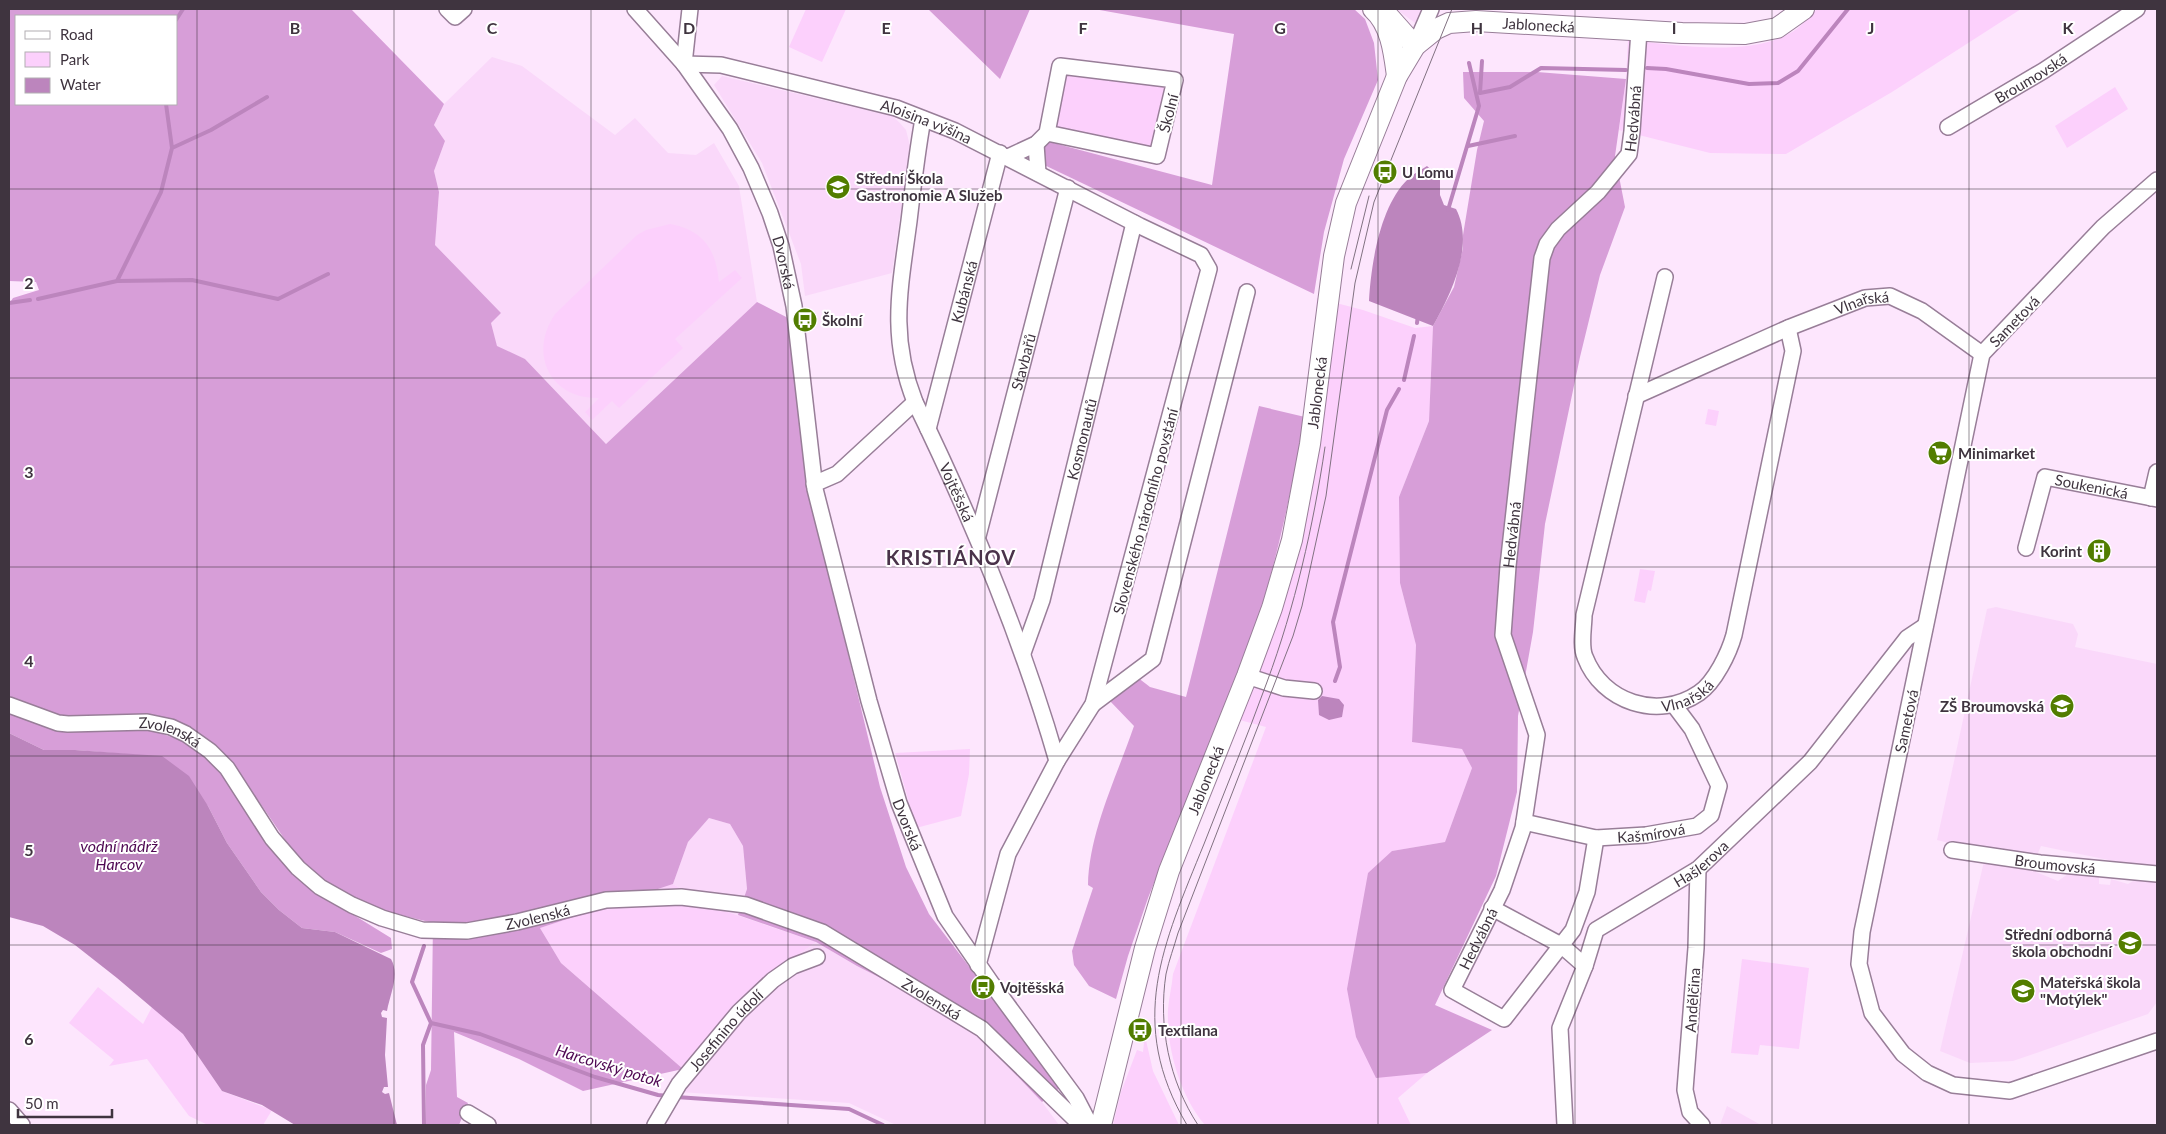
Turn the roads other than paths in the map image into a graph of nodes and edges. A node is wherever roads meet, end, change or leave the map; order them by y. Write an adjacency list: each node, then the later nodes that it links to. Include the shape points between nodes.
1 (447, 9): 2 (street, via 455,17)
2 (464, 9)
3 (635, 9): 13 (street, Dvorská)
4 (690, 9): 13 (street)
5 (1373, 9): 14 (main road, via 1390,38)
6 (1381, 9): 12 (main road)
7 (1396, 9): 12 (main road)
8 (1431, 9): 12 (street)
9 (1804, 9): 11 (main road, Jablonecká, via 1777,28 1745,34)
10 (2137, 9): 16 (street, Broumovská, via 2043,71)
11 (1639, 31): 12 (main road, Jablonecká, via 1476,21 1449,23); 44 (street, Hedvábná, via 1628,154 1598,192 1558,229 1542,258 1503,635 1537,735)
12 (1421, 36): 14 (main road, Jablonecká)
13 (684, 64): 15 (street, Aloisina výšina, via 721,65 896,108); 32 (street, Dvorská, via 730,129 755,177 781,246 794,306)
14 (1397, 76): 38 (main road, Jablonecká, via 1346,203 1334,256 1306,470 1292,540)
15 (923, 118): 18 (street, Aloisina výšina); 29 (street, Vojtěšská, via 898,301 899,344 907,381)
16 (1948, 127)
17 (1041, 138): 17 (street, Školní, via 1060,66 1175,80 1157,156); 18 (street); 19 (street, Školní)
18 (1004, 155): 19 (street, Aloisina výšina); 30 (street, Kubánská)
19 (1038, 173): 21 (street, Aloisina výšina)
20 (2157, 180): 27 (street, Sametová, via 2114,217)
21 (1068, 188): 22 (street, Aloisina výšina); 34 (street, Stavbařů)
22 (1134, 223): 23 (street, Aloisina výšina); 37 (street, Kosmonautů, via 1042,600)
23 (1201, 255): 40 (street, Slovenského národního povstání, via 1208,270)
24 (1665, 277): 28 (street, Vlnařská)
25 (1247, 292): 40 (street, via 1153,659)
26 (1788, 328): 27 (street, Vlnařská, via 1865,298 1890,296 1922,311); 28 (street, Vlnařská); 41 (street, Vlnařská, via 1793,351 1734,635 1723,664 1700,692)
27 (1982, 354): 36 (street, Sametová)
28 (1636, 396): 41 (street, Vlnařská, via 1584,615 1584,656 1598,680 1614,695 1645,706)
29 (916, 402): 30 (street, Vojtěšská); 32 (street, via 837,474)
30 (928, 429): 34 (street, Vojtěšská)
31 (2157, 472): 33 (street, Soukenická)
32 (814, 484): 53 (street, Dvorská, via 869,701 899,804 945,916)
33 (2154, 498): 35 (street, Soukenická, via 2045,477)
34 (978, 536): 37 (street, Vojtěšská)
35 (2026, 548)
36 (1925, 626): 47 (street, Hašlerova, via 1907,638 1810,762); 56 (street, Sametová, via 1862,932 1860,964 1872,1012 1903,1054 1927,1073 1953,1085 2010,1091)
37 (1023, 653): 43 (street, Vojtěšská)
38 (1247, 676): 39 (street, via 1284,688); 64 (main road, Jablonecká, via 1169,871 1145,948)
39 (1314, 691)
40 (1094, 704): 43 (street, Slovenského národního povstání)
41 (1674, 704): 45 (street, Kašmírová, via 1692,729 1719,786 1711,815 1697,826 1646,835)
42 (9, 705): 50 (street, Zvolenská, via 63,724 147,722 186,734 227,768 272,838 320,887 382,918 422,930 467,931 606,900 681,897 746,905)
43 (1057, 761): 53 (street, via 1008,854)
44 (1524, 822): 45 (street, Kašmírová); 49 (street, Hedvábná, via 1502,890)
45 (1596, 838): 51 (street, via 1587,892 1573,930)
46 (1952, 850): 48 (street, Broumovská, via 2040,863)
47 (1698, 869): 54 (street, Hašlerova, via 1596,930); 66 (street, Andělčina, via 1686,1090 1690,1112)
48 (2157, 874)
49 (1492, 908): 51 (street); 51 (street, Hedvábná, via 1452,990 1504,1019)
50 (836, 940): 52 (street, Josefinino údolí); 62 (street, Zvolenská, via 982,1029)
51 (1561, 945): 54 (street)
52 (816, 957): 55 (street, Josefinino údolí); 61 (street, Josefinino údolí, via 793,966 773,980 739,1012 673,1094)
53 (978, 965): 63 (street, Dvorská, via 1076,1098)
54 (1585, 966): 65 (street, Hašlerova, via 1560,1028)
55 (804, 971)
56 (2157, 1041)
57 (9, 1110): 59 (street)
58 (468, 1113): 60 (street)
59 (22, 1125)
60 (488, 1125)
61 (655, 1125)
62 (1081, 1125)
63 (1090, 1125)
64 (1100, 1125)
65 (1565, 1125)
66 (1702, 1125)

